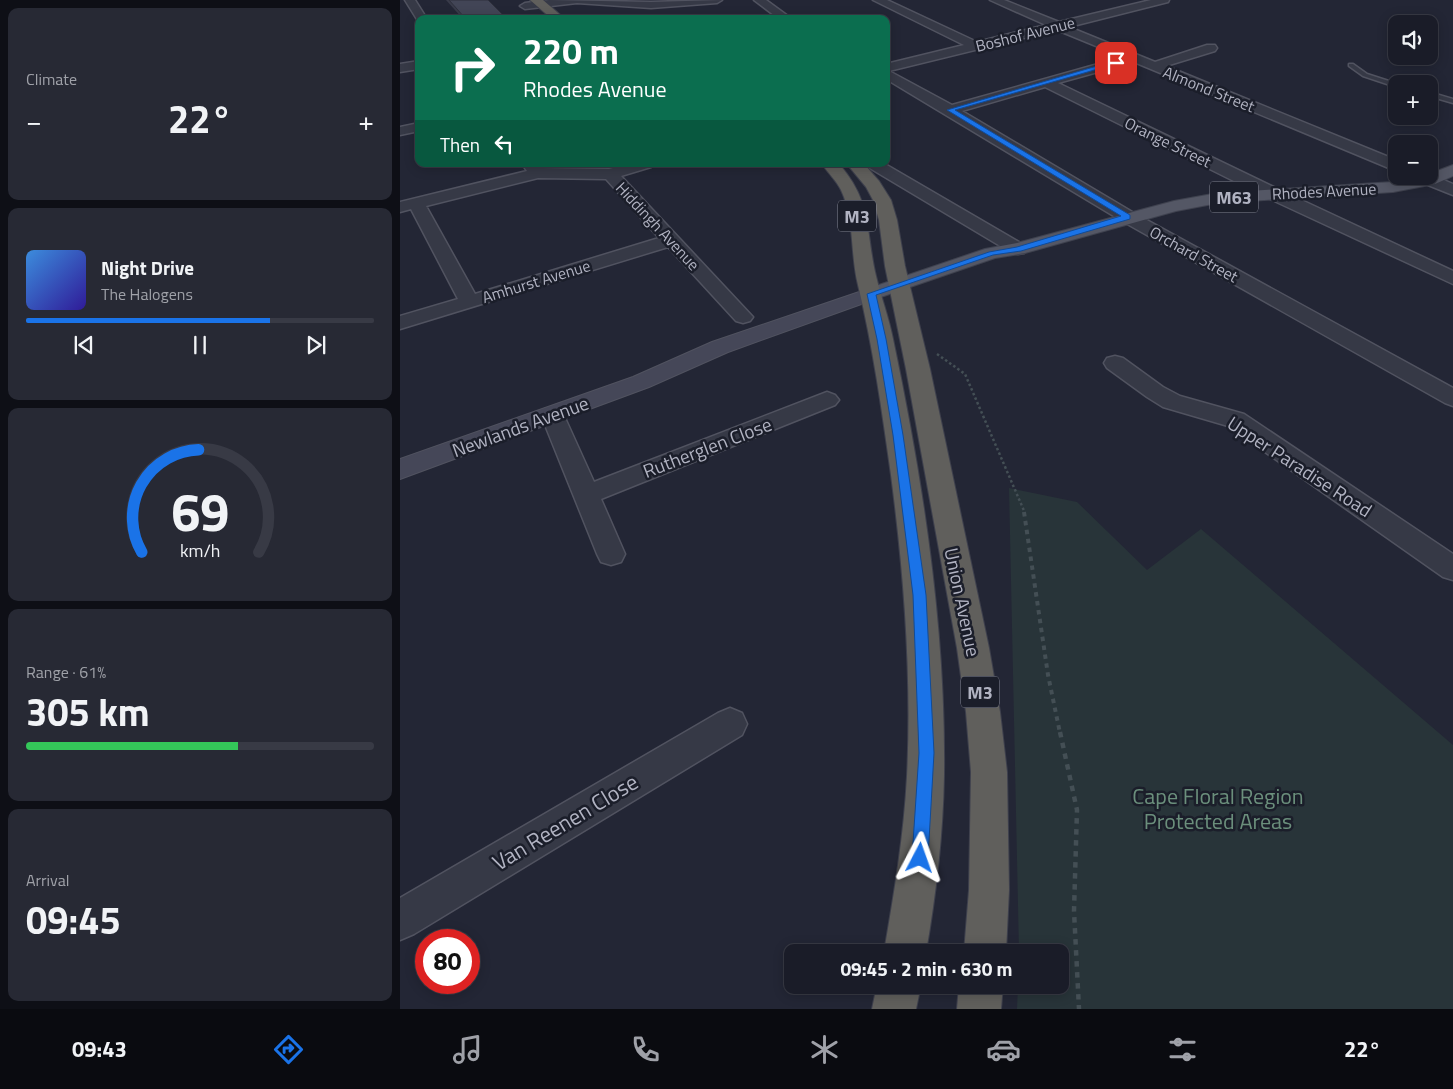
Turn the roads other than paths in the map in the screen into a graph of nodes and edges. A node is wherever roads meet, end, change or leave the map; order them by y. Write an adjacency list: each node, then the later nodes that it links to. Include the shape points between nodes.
1 (410, 0): 12 (street)
2 (552, 0): 10 (street)
3 (584, 0): 9 (street); 10 (street)
4 (718, 0): 9 (street, via 652,5)
5 (759, 0): 15 (street)
6 (878, 0): 17 (street)
7 (995, 0): 16 (street, Almond Street)
8 (1164, 0): 16 (street, Boshof Avenue)
9 (614, 1)
10 (538, 2): 11 (street); 14 (highway)
11 (522, 3): 13 (highway)
12 (416, 15)
13 (536, 15)
14 (554, 15)
15 (781, 15)
16 (1056, 26): 17 (street, Boshof Avenue); 19 (street, Almond Street)
17 (975, 46): 23 (street, Boshof Avenue)
18 (1211, 48): 22 (street)
19 (1134, 58): 22 (street, Almond Street); 26 (street)
20 (415, 65): 24 (street)
21 (1352, 65): 27 (lane, via 1366,75)
22 (1155, 66): 33 (street, Almond Street)
23 (890, 67)
24 (400, 68)
25 (890, 76): 30 (street, Orchard Street)
26 (1045, 82): 30 (street); 45 (street, Orange Street)
27 (1388, 82)
28 (1438, 97): 29 (lane)
29 (1453, 102)
30 (950, 110): 47 (street, Orchard Street)
31 (415, 128): 32 (street)
32 (400, 131)
33 (1388, 163)
34 (634, 167): 40 (street)
35 (833, 167): 51 (highway, M3, via 853,196 866,276)
36 (858, 167): 51 (highway, M3, via 882,200 888,220)
37 (879, 167): 49 (street)
38 (534, 168): 40 (street, Hiddingh Avenue); 46 (street, Hiddingh Avenue)
39 (1453, 170): 41 (main road, Rhodes Avenue / M63)
40 (610, 174): 48 (street, Hiddingh Avenue)
41 (1438, 174)
42 (1438, 184): 44 (street)
43 (1391, 185): 45 (main road, Rhodes Avenue / M63, via 1367,190)
44 (1453, 190)
45 (1274, 194): 47 (main road, Rhodes Avenue / M63, via 1212,199); 50 (street, Orange Street)
46 (408, 205): 52 (street)
47 (1128, 217): 49 (main road, Rhodes Avenue / M63); 56 (street, Orchard Street)
48 (671, 240): 52 (street, Amhurst Avenue); 53 (street, Hiddingh Avenue)
49 (1018, 249): 51 (main road, Rhodes Avenue / M63, via 1000,261)
50 (1453, 278)
51 (887, 296): 58 (main road, Newlands Avenue / M63, via 724,360 641,382); 65 (highway, Union Avenue / M3, via 898,435 919,595 926,753 920,858); 66 (highway, Union Avenue / M3, via 973,648 983,712 989,844)
52 (470, 302): 54 (street, Amhurst Avenue)
53 (743, 317)
54 (400, 323)
55 (1115, 364): 62 (street, Upper Paradise Road, via 1169,400 1190,409 1226,415 1236,420)
56 (1453, 398)
57 (827, 400): 60 (street, Rutherglen Close)
58 (553, 415): 59 (main road, Newlands Avenue / M63); 60 (street)
59 (400, 469)
60 (586, 495): 61 (street)
61 (611, 554)
62 (1450, 561)
63 (730, 724): 64 (street, Van Reenen Close)
64 (400, 920)
65 (906, 944)
66 (985, 944)
67 (898, 994): 69 (highway)
68 (980, 994): 70 (highway)
69 (894, 1009)
70 (979, 1009)

